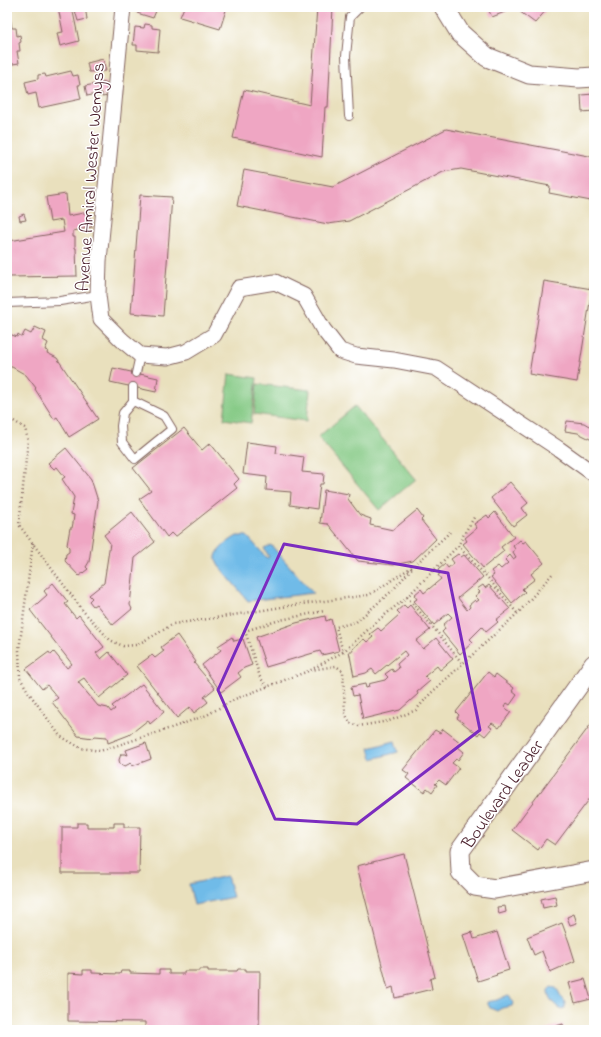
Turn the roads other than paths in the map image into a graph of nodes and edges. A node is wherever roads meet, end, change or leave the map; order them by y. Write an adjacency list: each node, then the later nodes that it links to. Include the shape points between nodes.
1 (123, 7): 6 (street, Avenue Amiral Wester Wemyss)
2 (360, 7): 5 (lane, via 350,17 349,26 346,56)
3 (444, 7): 4 (street, via 460,33 487,57 529,74)
4 (594, 77)
5 (349, 116)
6 (98, 295): 7 (lane, via 60,301); 8 (street, Avenue Amiral Wester Wemyss, via 101,319)
7 (7, 303)
8 (140, 355): 9 (lane); 12 (street, via 167,357 186,352 214,335 239,288 275,282 304,296 323,329 340,351 356,356 436,368)
9 (136, 373)
10 (133, 387): 11 (lane)
11 (134, 401): 11 (lane, via 123,413 121,426 122,442 135,459 172,429 164,416)
12 (594, 474)
13 (594, 664): 14 (street, Boulevard Leader, via 460,851 461,872 475,886 495,889)
14 (594, 871)

